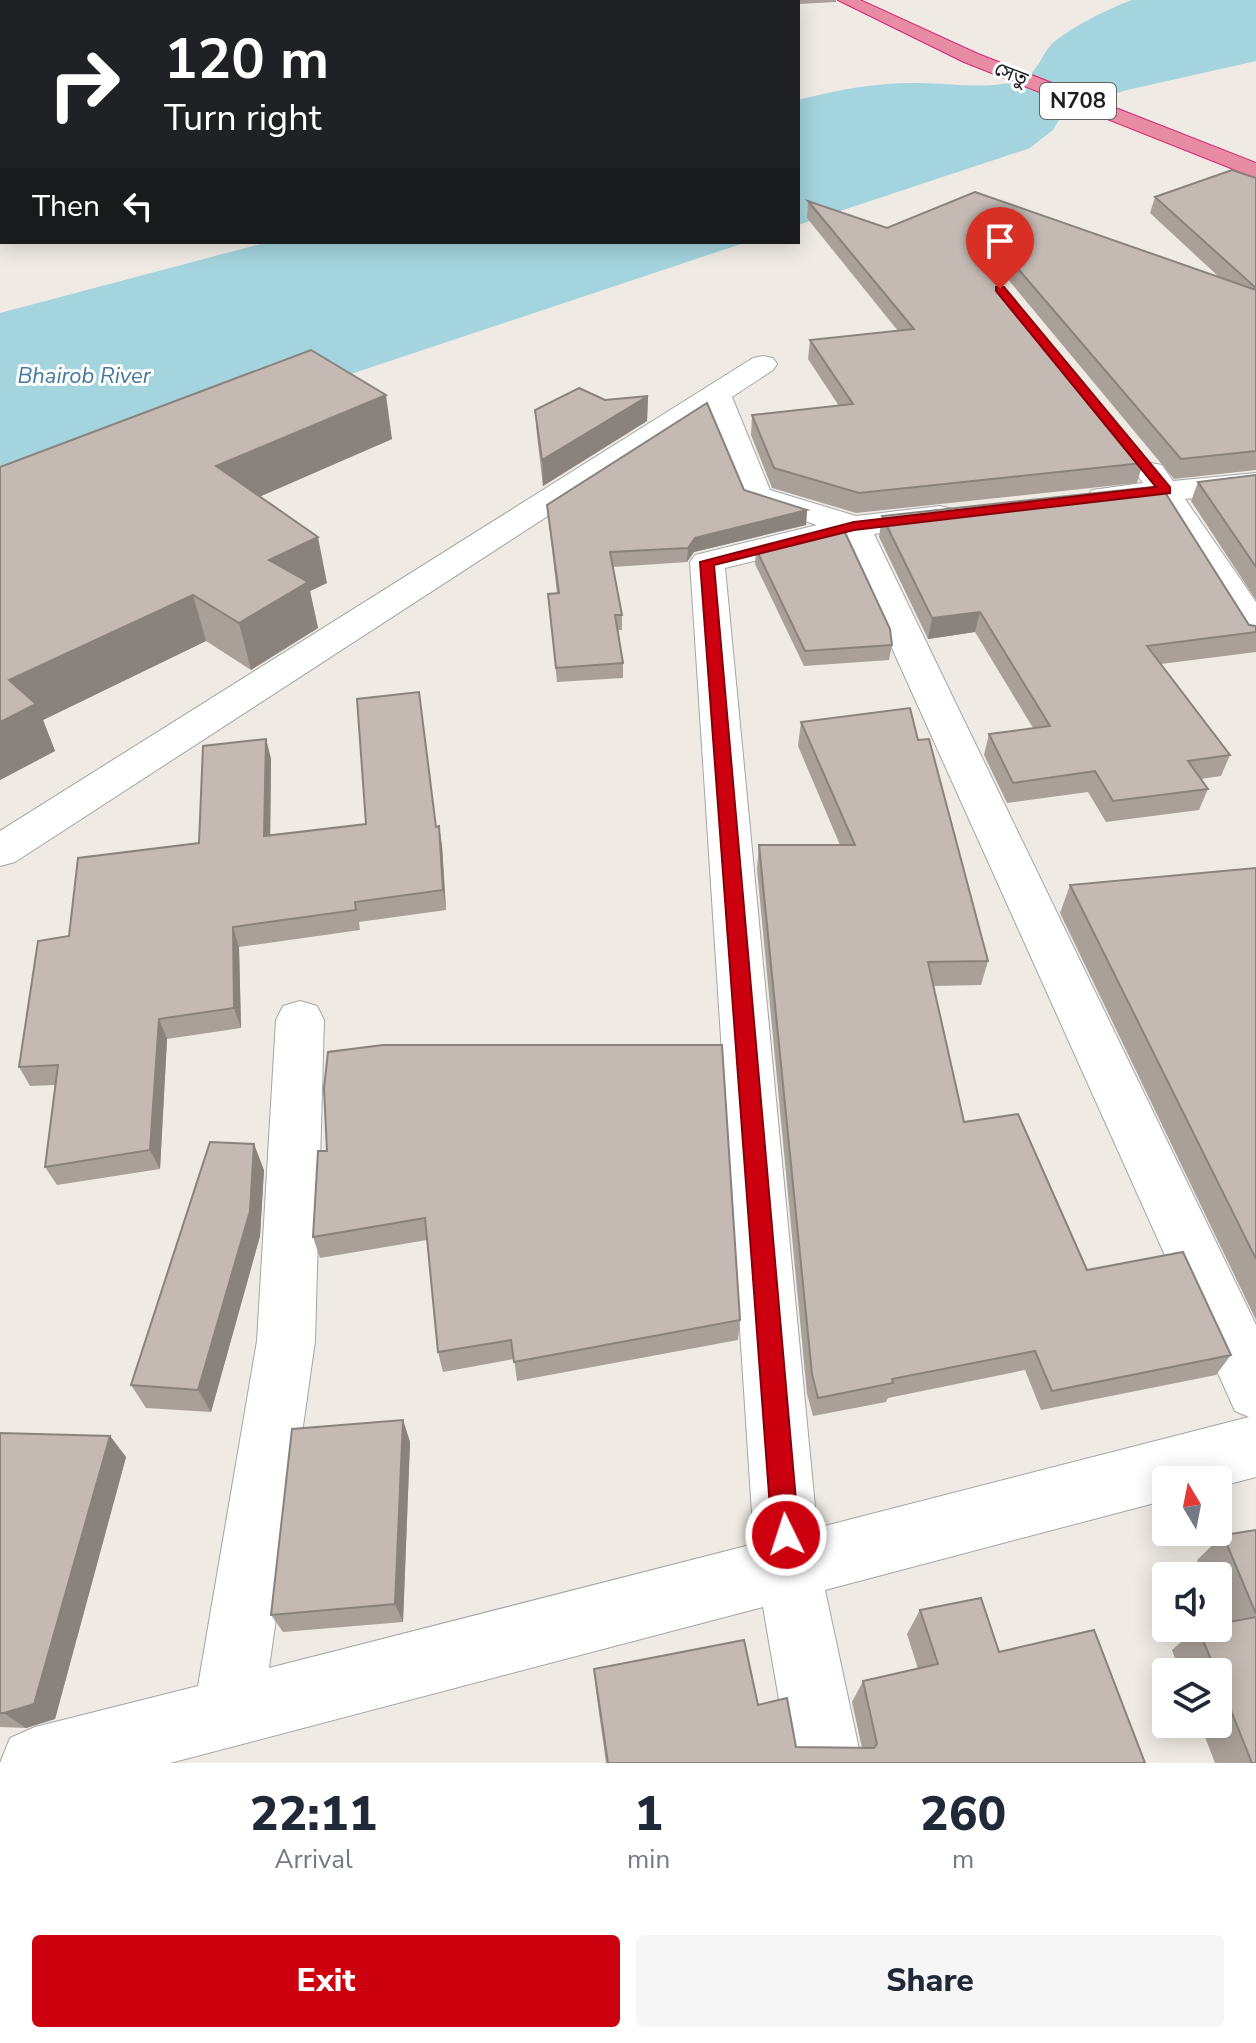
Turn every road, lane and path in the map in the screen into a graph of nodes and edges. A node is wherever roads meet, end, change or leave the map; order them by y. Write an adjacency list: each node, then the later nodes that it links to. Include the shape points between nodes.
1 (846, 0): 2 (highway, সেতু / N708, via 971,58)
2 (1256, 171)
3 (763, 364): 4 (street)
4 (716, 394): 10 (street, via 757,496); 12 (street)
5 (1136, 455): 7 (street)
6 (1256, 482): 7 (street)
7 (1166, 490): 8 (street); 11 (street)
8 (1072, 501)
9 (963, 513): 10 (street)
10 (854, 526): 14 (street); 16 (street, via 707,562)
11 (1256, 636)
12 (0, 851)
13 (300, 1020): 17 (street, via 286,1341)
14 (1256, 1390)
15 (1256, 1446): 16 (street)
16 (788, 1567): 17 (street); 19 (street)
17 (228, 1711): 18 (street)
18 (35, 1763)
19 (826, 1763)

